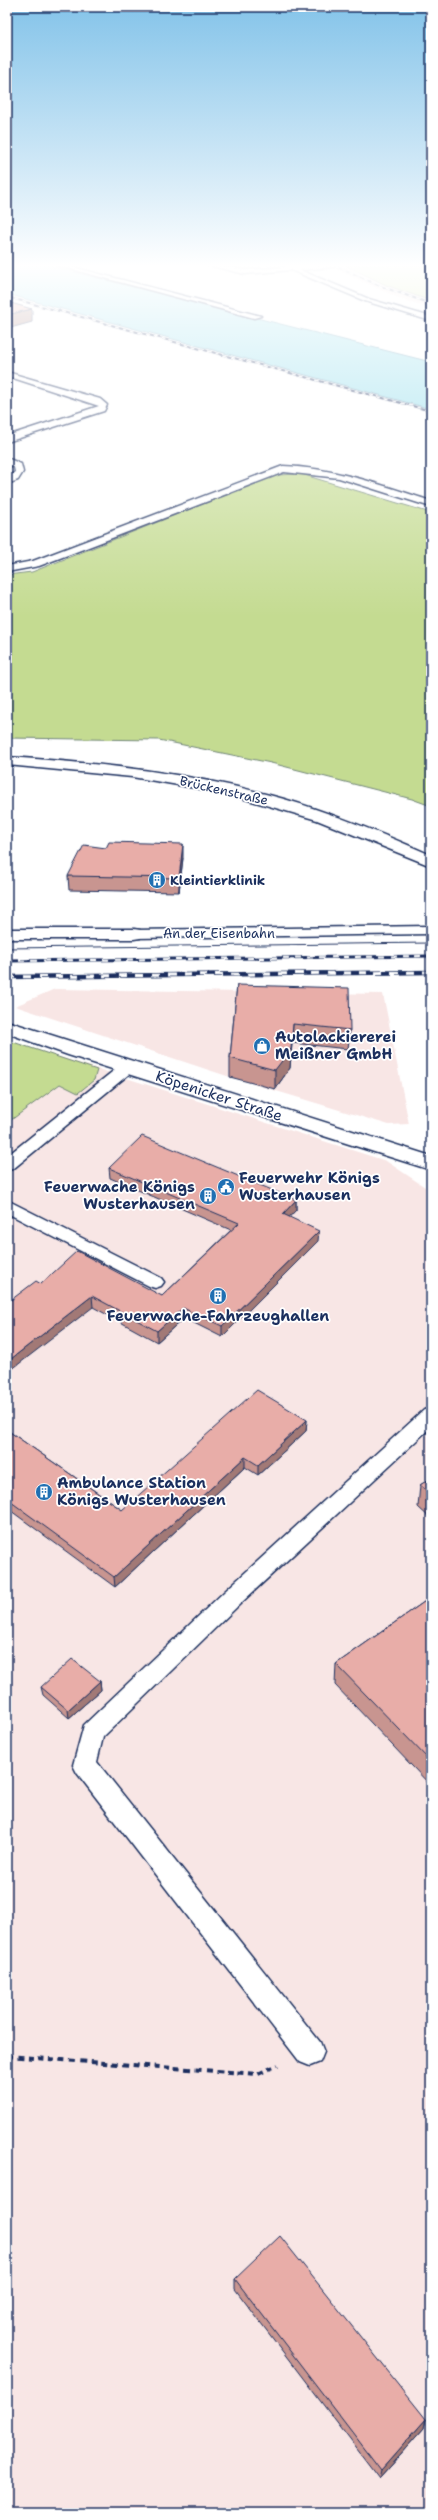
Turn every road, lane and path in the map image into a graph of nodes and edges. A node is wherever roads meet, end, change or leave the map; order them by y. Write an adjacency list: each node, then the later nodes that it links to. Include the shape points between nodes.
1 (36, 383): 2 (lane, via 103,405 101,409)
2 (7, 440)
3 (7, 461): 4 (lane, via 18,466 19,472 15,478)
4 (7, 481)
5 (431, 504): 6 (lane, via 342,476 300,469 283,469 35,564)
6 (7, 569)
7 (7, 761): 8 (street, Brückenstraße, via 147,774 212,785 299,809)
8 (431, 861)
9 (431, 930): 11 (lane, An der Eisenbahn)
10 (7, 934): 11 (street, An der Eisenbahn)
11 (134, 934)
12 (7, 1027): 13 (street, Köpenicker Straße)
13 (128, 1066): 14 (street, Köpenicker Straße); 15 (lane)
14 (431, 1163)
15 (7, 1165)
16 (7, 1206): 17 (lane)
17 (155, 1282)
18 (431, 1415): 19 (lane, via 233,1597 92,1732 87,1758 86,1765)
19 (310, 2052): 20 (path, via 258,2074)
20 (7, 2056)

